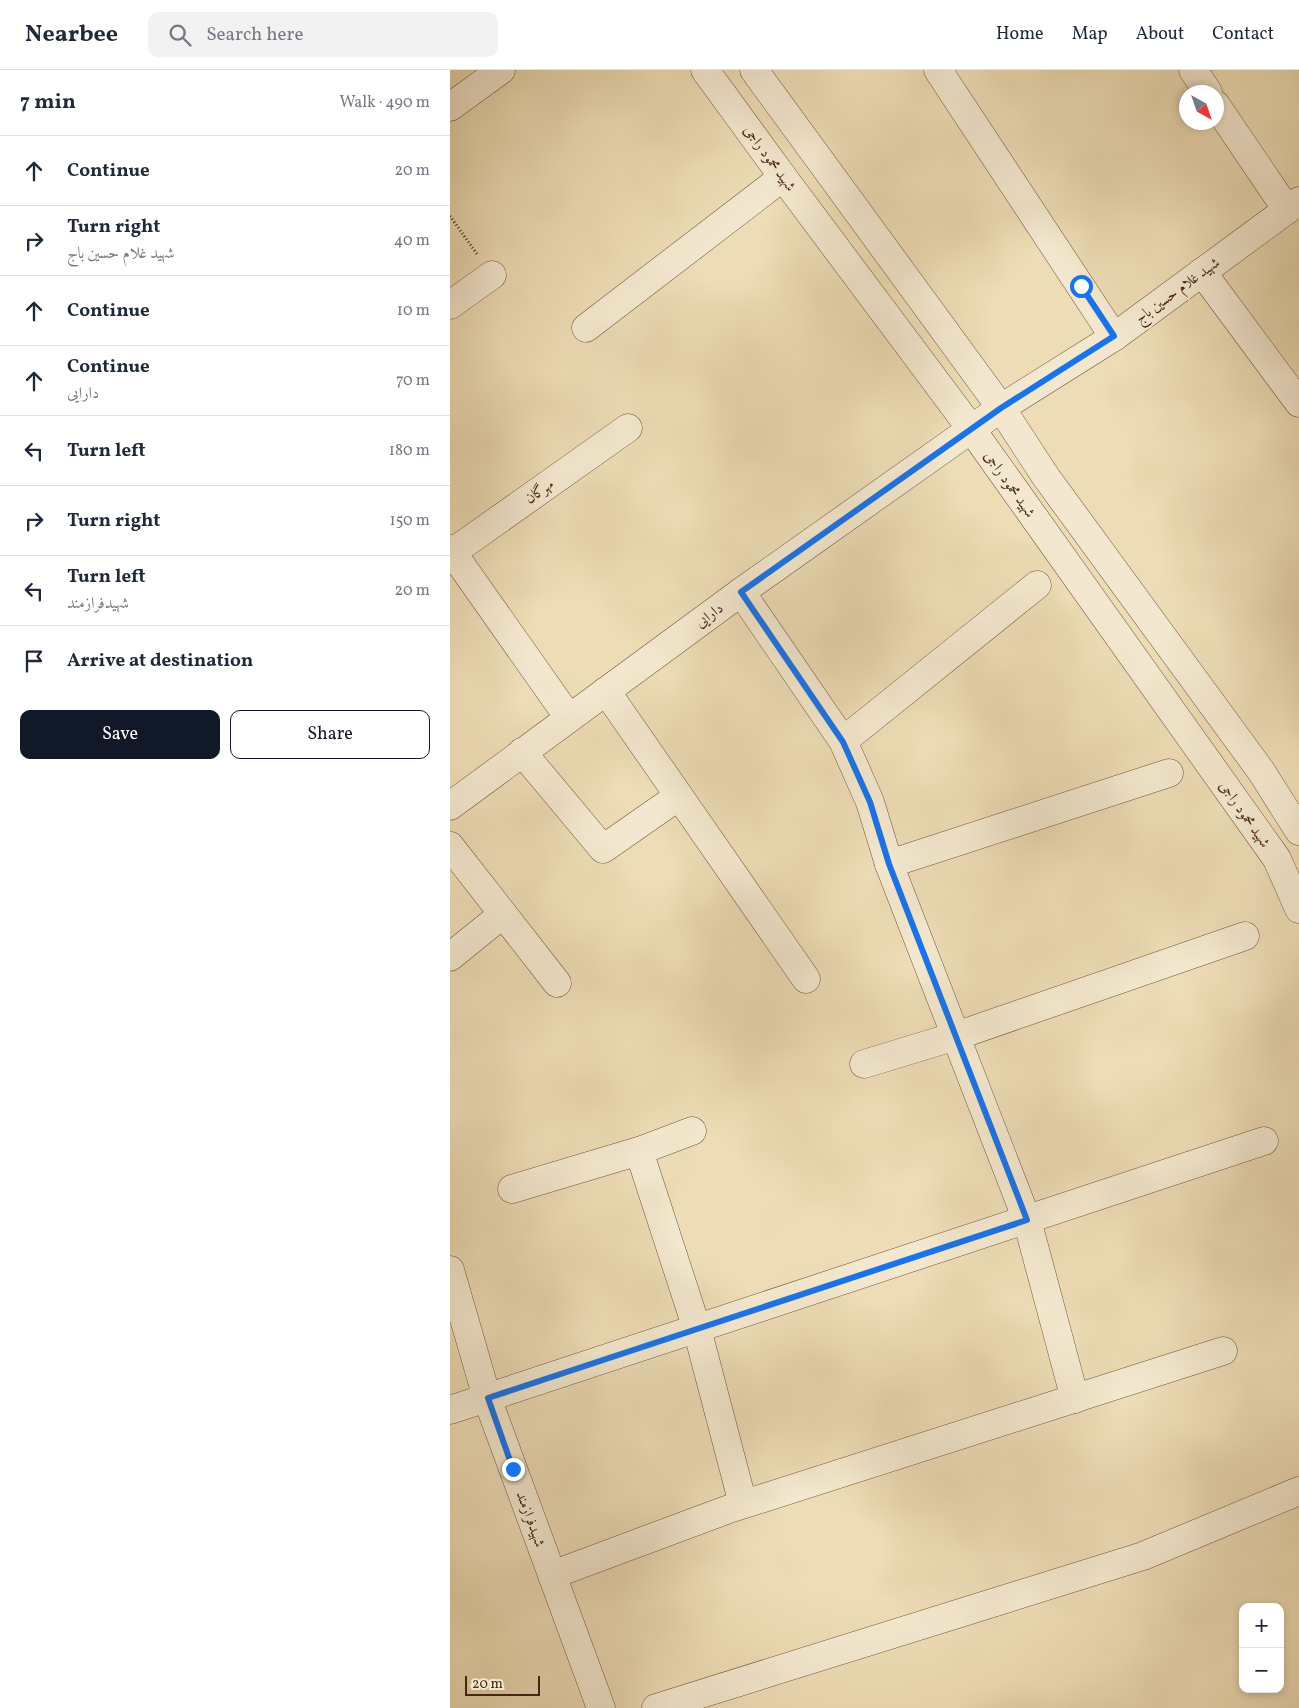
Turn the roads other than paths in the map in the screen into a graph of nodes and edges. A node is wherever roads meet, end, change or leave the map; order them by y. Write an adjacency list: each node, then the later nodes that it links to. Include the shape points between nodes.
1 (501, 70): 7 (street)
2 (705, 70): 9 (street, شهید محمود راجی)
3 (754, 70): 17 (street)
4 (938, 70): 15 (street)
5 (1193, 70): 6 (street)
6 (1203, 85)
7 (450, 107)
8 (1224, 115): 10 (street)
9 (783, 177): 14 (street); 19 (street, شهید محمود راجی)
10 (1293, 205): 11 (street, شهید غلام حسین باج)
11 (1202, 272): 15 (street, شهید غلام حسین باج); 16 (street)
12 (492, 275): 13 (street)
13 (450, 305)
14 (586, 328)
15 (1114, 336): 17 (street, شهید غلام حسین باج)
16 (1299, 403)
17 (1001, 408): 19 (street, شهید غلام حسین باج); 30 (street, via 1046,477 1261,771)
18 (628, 428): 20 (street, مهرگان)
19 (972, 430): 22 (street, دارایی); 33 (street, شهید محمود راجی, via 1277,859)
20 (451, 552): 24 (street)
21 (1037, 585): 25 (street)
22 (741, 592): 23 (street, دارایی); 25 (street)
23 (606, 691): 24 (street, دارایی); 28 (street)
24 (569, 718): 26 (street, دارایی)
25 (843, 742): 32 (street, via 870,802)
26 (522, 752): 28 (street, via 603,849); 29 (street, دارایی)
27 (1169, 773): 32 (street)
28 (679, 796): 37 (street)
29 (450, 806)
30 (1299, 831)
31 (450, 846): 34 (street)
32 (889, 864): 39 (street)
33 (1299, 908)
34 (503, 914): 36 (street); 38 (street)
35 (1245, 936): 39 (street)
36 (450, 957)
37 (806, 979)
38 (557, 983)
39 (956, 1036): 40 (street); 45 (street)
40 (864, 1064)
41 (692, 1131): 43 (street)
42 (1264, 1141): 45 (street)
43 (639, 1151): 44 (street); 47 (street)
44 (512, 1189)
45 (1027, 1220): 47 (street); 50 (street)
46 (450, 1270): 49 (street, شهیدفرازمند)
47 (697, 1329): 49 (street); 53 (street)
48 (1223, 1351): 50 (street)
49 (488, 1398): 51 (street); 54 (street, شهیدفرازمند)
50 (1076, 1399): 53 (street)
51 (450, 1410)
52 (1299, 1491): 56 (street, via 1143,1556)
53 (743, 1504): 54 (street)
54 (552, 1575): 55 (street, شهیدفرازمند)
55 (601, 1708)
56 (656, 1708)

